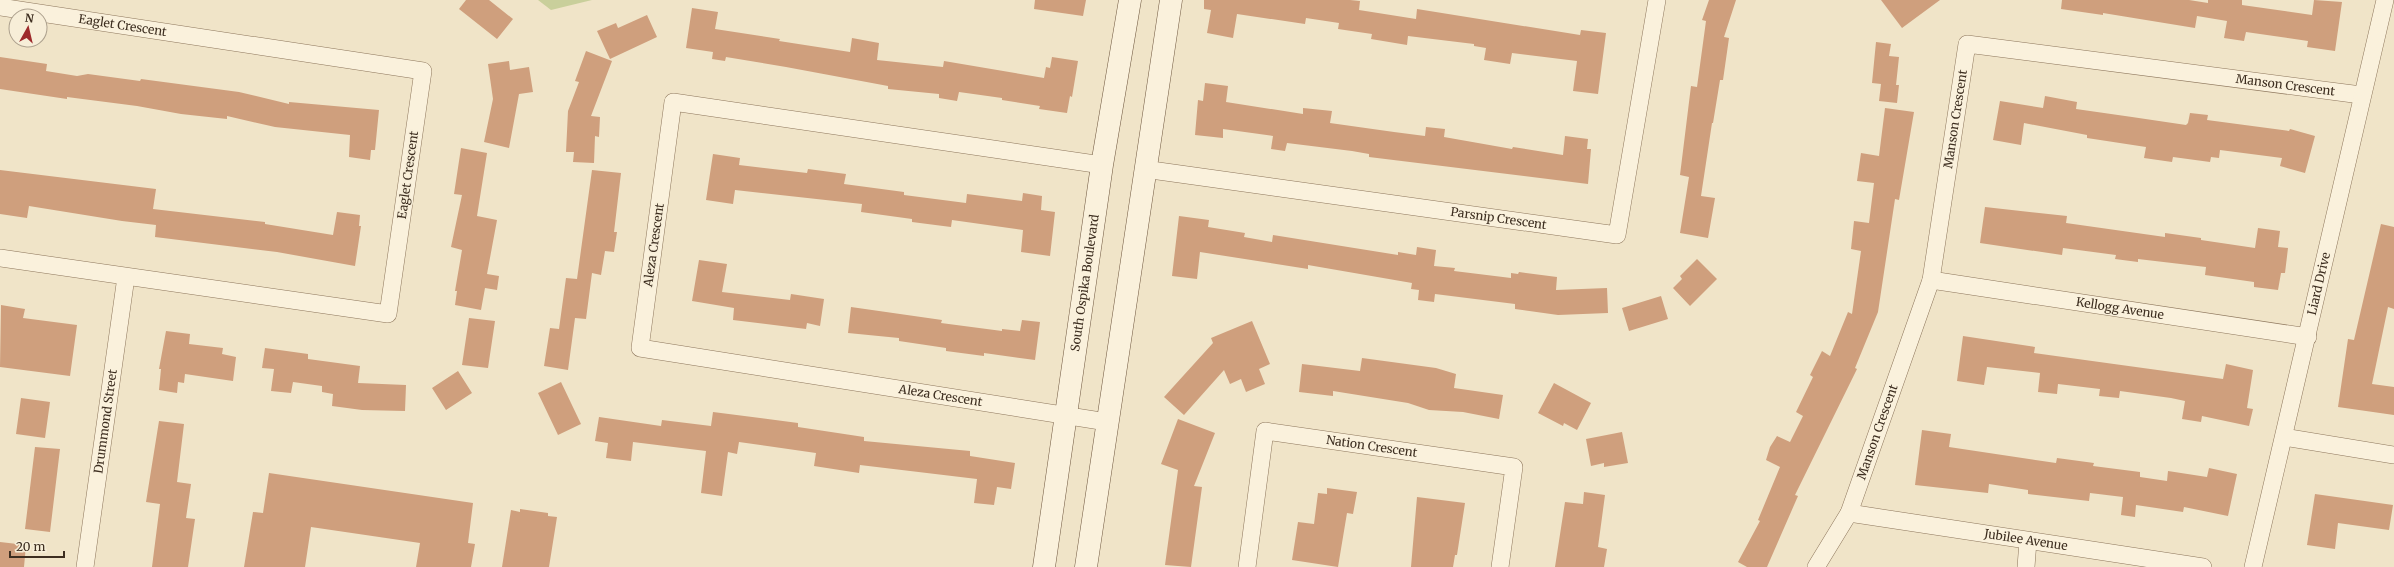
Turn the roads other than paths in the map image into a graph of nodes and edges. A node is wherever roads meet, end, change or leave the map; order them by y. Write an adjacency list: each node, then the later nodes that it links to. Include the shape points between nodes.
1 (1130, 0): 7 (main road, South Ospika Boulevard)
2 (1171, 0): 8 (main road)
3 (1657, 0): 8 (street, Parsnip Crescent, via 1617,235)
4 (2385, 0): 6 (street, Liard Drive)
5 (0, 7): 10 (street, Eaglet Crescent, via 423,71 388,314)
6 (2361, 95): 11 (street, Manson Crescent, via 1967,44); 12 (street, Liard Drive)
7 (1102, 165): 13 (main road, South Ospika Boulevard); 13 (street, Aleza Crescent, via 673,102 640,348)
8 (1144, 169): 14 (main road)
9 (0, 258): 10 (street, Eaglet Crescent)
10 (126, 277): 19 (street, Drummond Street)
11 (1931, 280): 12 (street, Kellogg Avenue); 17 (street, Manson Crescent)
12 (2308, 337): 15 (street, Liard Drive)
13 (1066, 416): 14 (street, Aleza Crescent); 20 (main road, South Ospika Boulevard)
14 (1107, 422): 21 (main road)
15 (2284, 437): 16 (street); 27 (street, Liard Drive)
16 (2394, 455)
17 (1849, 513): 18 (street, Jubilee Avenue); 24 (street, Manson Crescent)
18 (2028, 541): 25 (street); 26 (street, Jubilee Avenue)
19 (85, 567)
20 (1044, 567)
21 (1086, 567)
22 (1247, 567): 23 (street, Nation Crescent, via 1265,431 1514,467)
23 (1500, 567)
24 (1816, 567)
25 (2026, 567)
26 (2203, 567)
27 (2253, 567)

